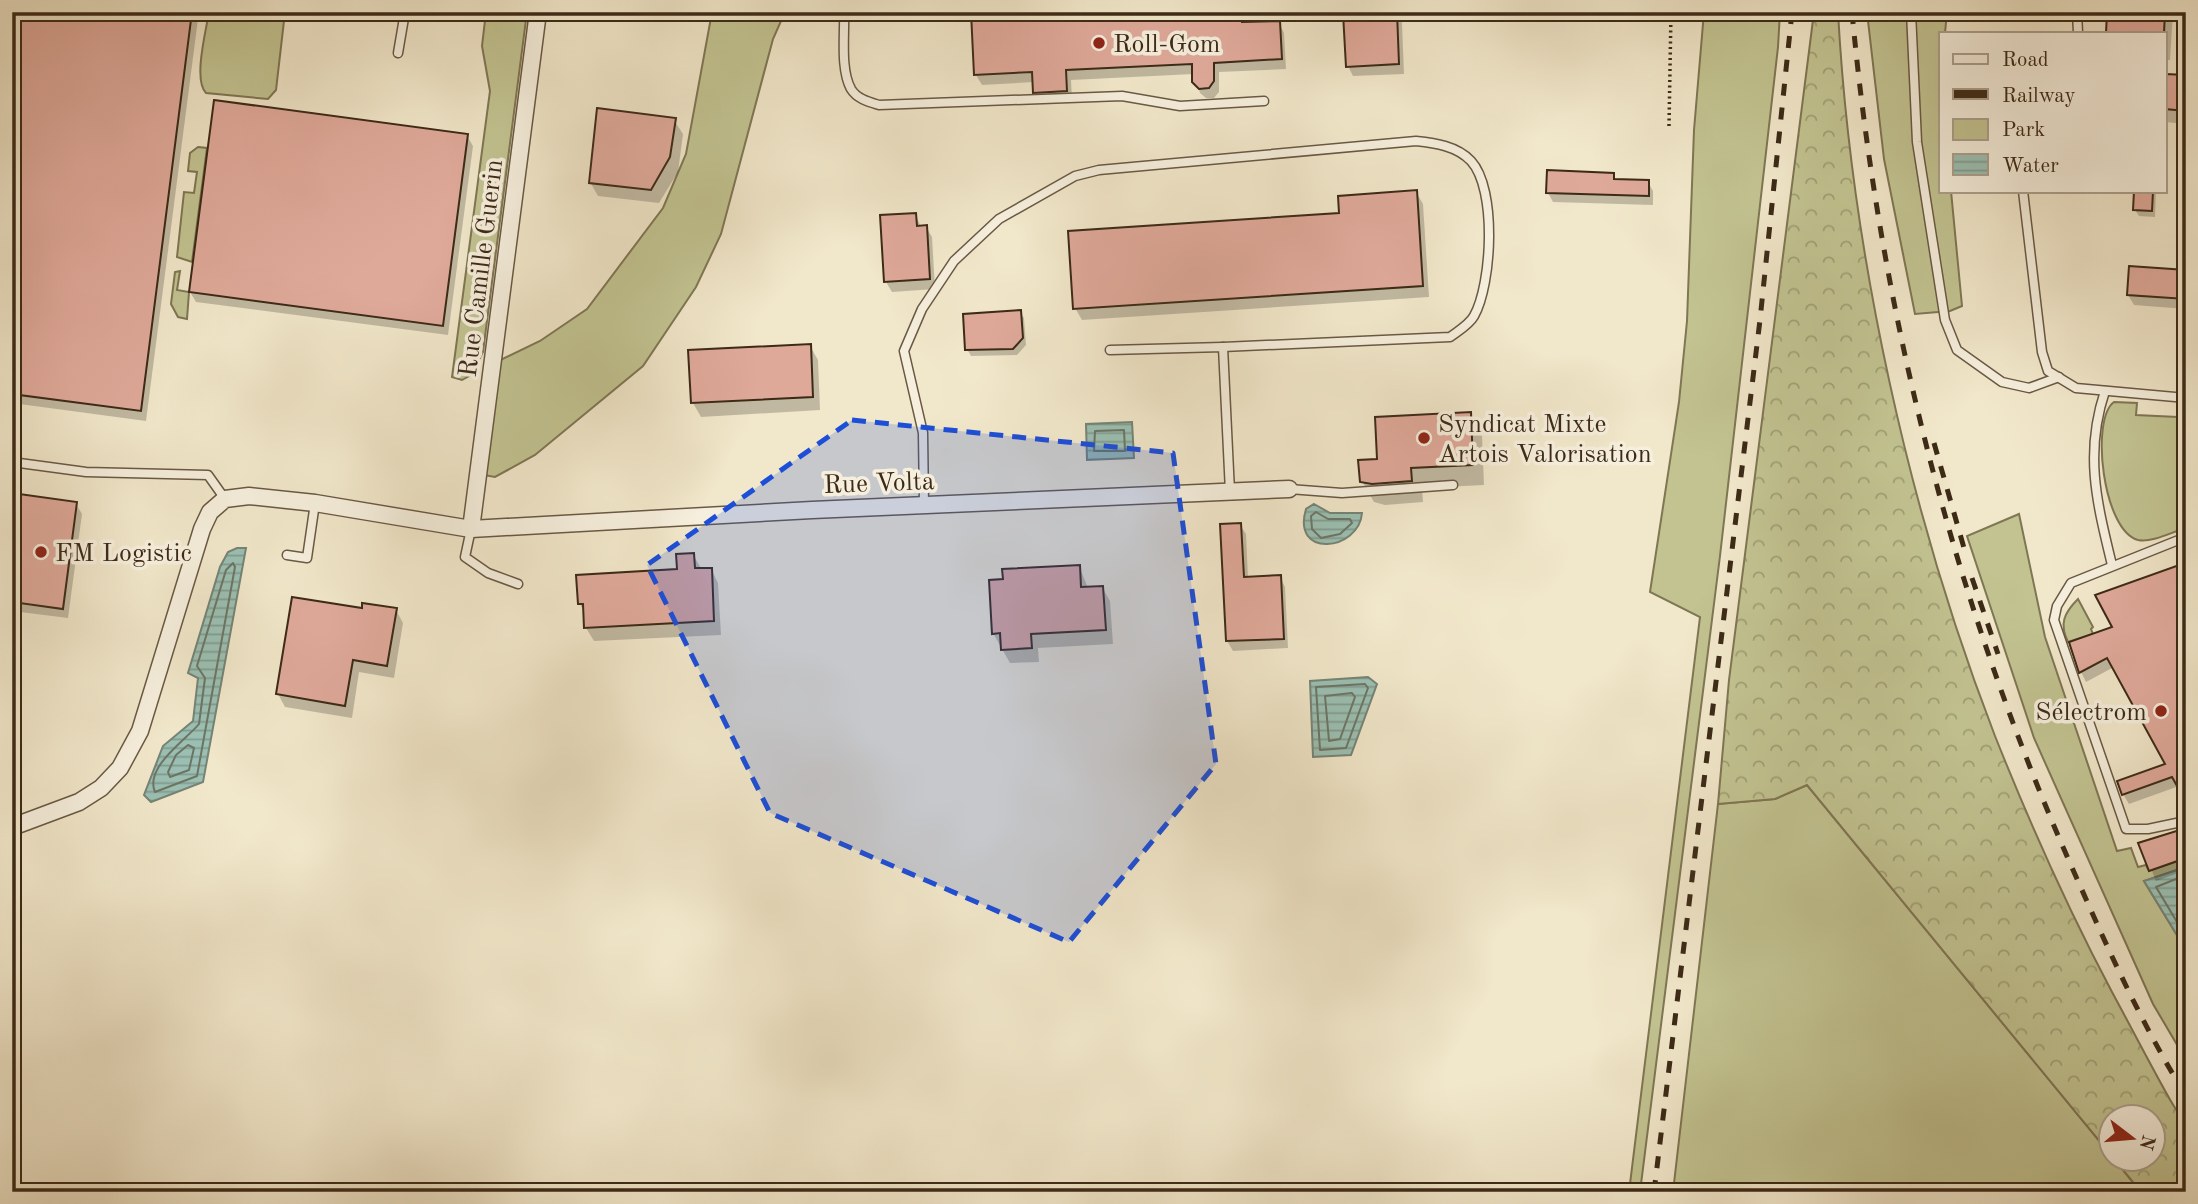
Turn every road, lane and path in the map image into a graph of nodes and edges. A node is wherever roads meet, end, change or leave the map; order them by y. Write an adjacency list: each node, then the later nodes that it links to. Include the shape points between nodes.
1 (405, 12): 8 (lane)
2 (538, 12): 24 (street, Rue Camille Guerin)
3 (844, 12): 9 (lane, via 851,89 879,105 1122,96 1180,106)
4 (1671, 12): 10 (path)
5 (1911, 12): 14 (lane, via 1917,142 1945,320 1957,350 2002,382 2029,388)
6 (2077, 12): 7 (lane)
7 (2078, 32)
8 (398, 53)
9 (1264, 101)
10 (1669, 126)
11 (2023, 192): 14 (lane, via 2042,352 2048,371)
12 (1223, 347): 13 (lane); 20 (lane); 23 (lane, via 1450,337 1473,319 1486,278 1488,201 1480,174 1470,160 1446,146 1416,141 1099,170 1075,176 999,219 954,261 922,309 904,351 923,433)
13 (1110, 350)
14 (2059, 377): 15 (lane, via 2076,388)
15 (2105, 391): 16 (lane); 27 (lane, via 2096,419 2093,480)
16 (2186, 398)
17 (12, 462): 21 (lane, via 86,471 208,475)
18 (1453, 485): 19 (lane, via 1342,493)
19 (1289, 489): 20 (street, Rue Volta)
20 (1230, 492): 23 (street, Rue Volta)
21 (225, 499): 22 (street, Rue Volta, via 249,496); 30 (street, via 210,512 202,529 140,731 120,768 79,802)
22 (315, 503): 24 (street, Rue Volta); 26 (lane, via 307,558)
23 (924, 505): 24 (street, Rue Volta)
24 (471, 529): 28 (lane, via 466,558 488,573)
25 (2186, 537): 27 (lane)
26 (287, 555)
27 (2112, 565): 29 (lane, via 2071,583 2054,620 2126,829)
28 (518, 584)
29 (2186, 821)
30 (12, 827)

